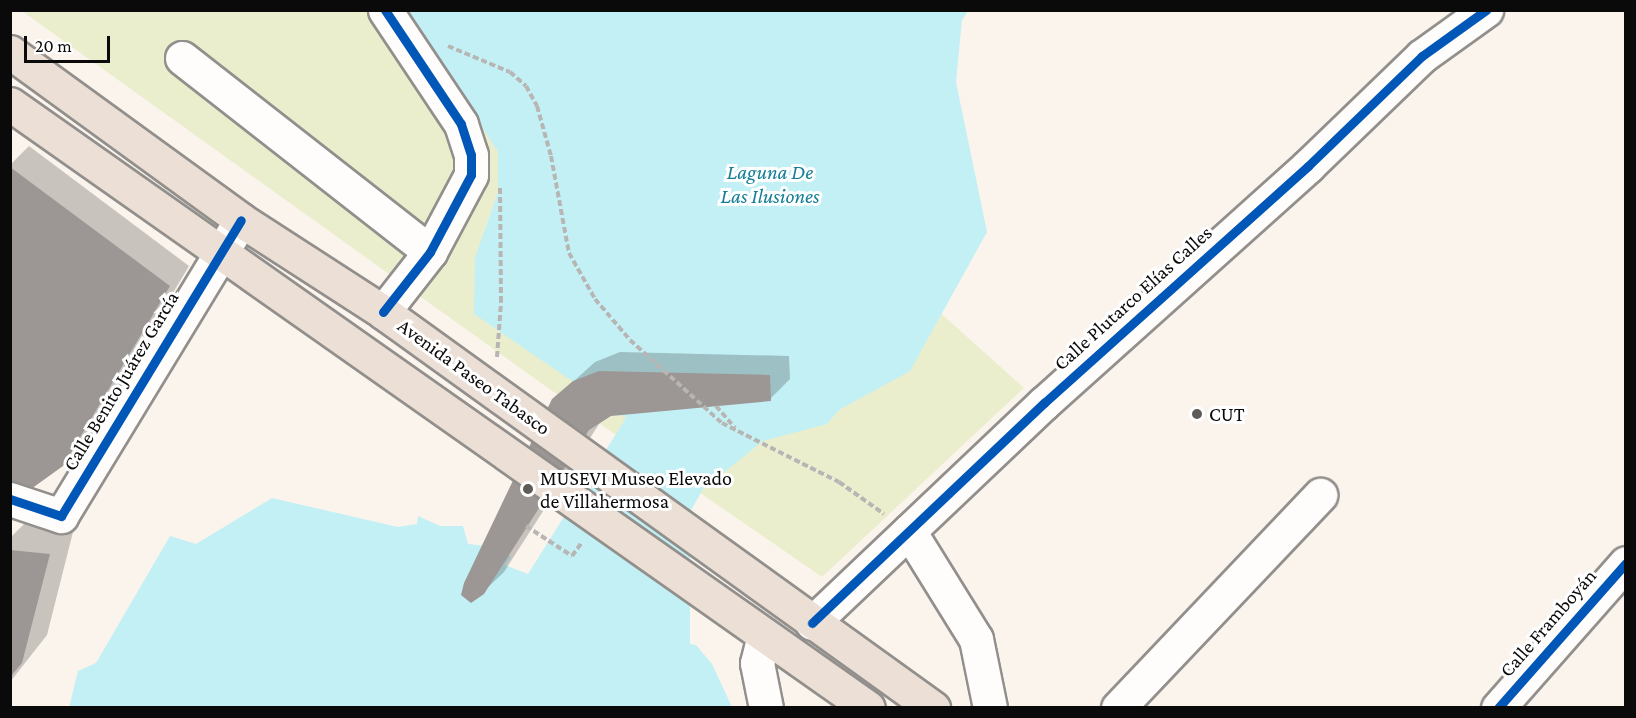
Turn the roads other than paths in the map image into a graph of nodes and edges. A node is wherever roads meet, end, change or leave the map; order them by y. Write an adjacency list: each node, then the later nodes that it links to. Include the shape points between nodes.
1 (385, 10): 7 (street, via 461,124 471,155 471,175)
2 (1486, 10): 12 (street, Calle Plutarco Elías Calles, via 1422,56 1308,166 1044,403)
3 (10, 52): 6 (main road, Avenida Paseo Tabasco)
4 (182, 58): 7 (street)
5 (10, 104): 8 (main road)
6 (241, 220): 8 (street, Calle Benito Juárez García); 9 (main road, Avenida Paseo Tabasco)
7 (430, 252): 9 (street)
8 (218, 253): 11 (street, Calle Benito Juárez García, via 61,516); 15 (main road)
9 (383, 312): 14 (main road, Avenida Paseo Tabasco)
10 (1320, 495): 20 (street)
11 (10, 499)
12 (909, 531): 14 (street, Calle Plutarco Elías Calles); 19 (street, via 976,639)
13 (1626, 563): 21 (street, Calle Framboyán)
14 (812, 623): 18 (main road, Avenida Paseo Tabasco)
15 (764, 635): 16 (main road); 17 (street, via 757,663)
16 (867, 707)
17 (766, 708)
18 (933, 708)
19 (990, 708)
20 (1118, 708)
21 (1498, 708)

